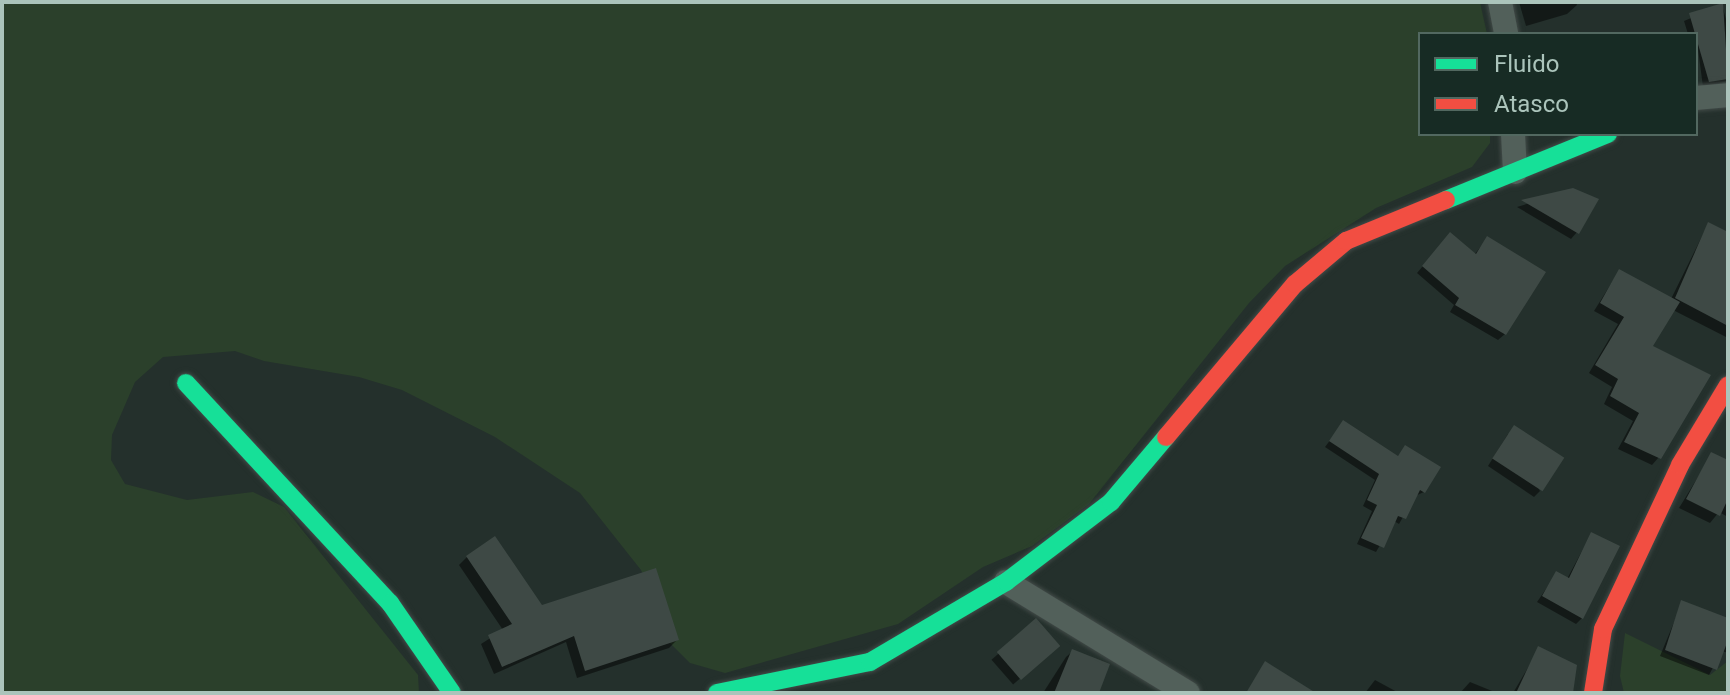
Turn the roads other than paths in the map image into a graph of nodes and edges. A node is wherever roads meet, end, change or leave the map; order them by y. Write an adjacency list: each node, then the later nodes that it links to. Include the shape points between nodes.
1 (1500, 2): 2 (street)
2 (1506, 32)
3 (1728, 95): 4 (street)
4 (1698, 98)
5 (1513, 136): 7 (street)
6 (1603, 136): 7 (street)
7 (1515, 172): 10 (street, via 1346,241 1295,284 1111,502)
8 (186, 383): 11 (street, via 390,603)
9 (1728, 385): 14 (street, via 1680,465 1603,629)
10 (1006, 582): 12 (street, via 870,662); 13 (street)
11 (452, 693)
12 (717, 693)
13 (1188, 693)
14 (1593, 693)

